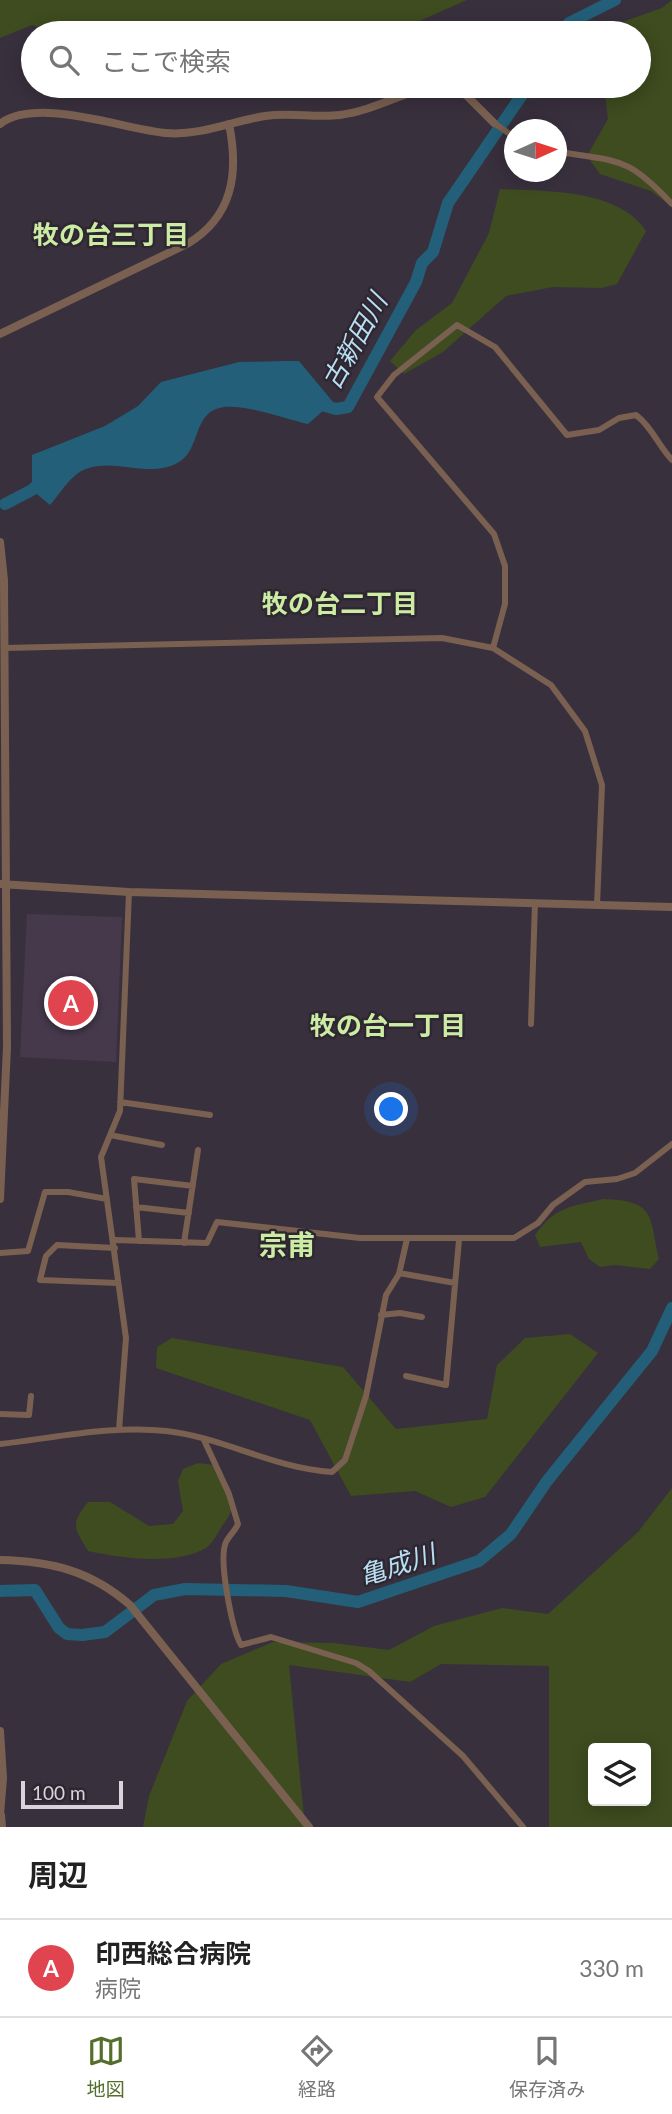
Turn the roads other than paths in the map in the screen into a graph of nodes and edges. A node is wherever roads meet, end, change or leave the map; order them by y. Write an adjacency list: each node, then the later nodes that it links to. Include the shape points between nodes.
1 (396, 98): 5 (street, via 337,115 297,113)
2 (469, 98): 3 (street)
3 (494, 123): 6 (street)
4 (0, 124): 5 (street, via 37,113 169,134)
5 (229, 124): 9 (street, via 234,178 227,201 206,231)
6 (504, 130)
7 (567, 152): 8 (street, via 603,157 635,168)
8 (672, 204)
9 (0, 334)
10 (671, 456): 13 (street, via 656,443 649,424 636,415 598,430 567,435 495,347 457,325 394,375 377,397 494,534 506,566 505,604)
11 (0, 542): 12 (street)
12 (4, 648): 13 (street, via 442,638); 14 (street)
13 (493, 648): 17 (street, via 551,685 585,731 602,785)
14 (3, 884): 15 (street); 19 (street)
15 (129, 892): 16 (street); 21 (street)
16 (535, 903): 17 (street); 20 (street)
17 (597, 905): 18 (street)
18 (672, 907)
19 (4, 1022): 28 (street)
20 (531, 1024)
21 (120, 1102): 22 (street); 23 (street)
22 (210, 1115)
23 (110, 1135): 25 (street); 30 (street, via 101,1157)
24 (672, 1144): 35 (street, via 635,1173 585,1182 514,1238)
25 (162, 1145)
26 (198, 1150): 27 (street)
27 (193, 1186): 31 (street, via 134,1179); 32 (street)
28 (0, 1188): 29 (street)
29 (0, 1199)
30 (107, 1199): 33 (street); 39 (street, via 45,1192 28,1251)
31 (136, 1207): 32 (street); 36 (street)
32 (189, 1213): 37 (street)
33 (115, 1240): 36 (street); 38 (street)
34 (407, 1240): 35 (street); 37 (street, via 217,1222 207,1243); 40 (street)
35 (459, 1240): 42 (street)
36 (139, 1241): 37 (street)
37 (184, 1242)
38 (115, 1248): 41 (street); 41 (street, via 57,1245 46,1256 40,1280)
39 (0, 1253)
40 (399, 1273): 42 (street); 43 (street)
41 (118, 1283): 48 (street, via 126,1338)
42 (455, 1283): 45 (street, via 446,1385)
43 (381, 1315): 44 (street); 49 (street, via 366,1396 345,1460 332,1472 303,1470)
44 (422, 1318)
45 (406, 1376)
46 (31, 1396): 47 (street, via 29,1415)
47 (0, 1414)
48 (119, 1430): 49 (street, via 167,1431); 50 (street)
49 (204, 1440): 56 (street, via 238,1524 226,1542 226,1577 232,1626 241,1645 271,1637 356,1662 463,1756)
50 (0, 1444)
51 (0, 1560): 55 (street, via 52,1563 111,1589 138,1613)
52 (0, 1731): 53 (street)
53 (1, 1815): 54 (street)
54 (2, 1827)
55 (309, 1827)
56 (523, 1827)

